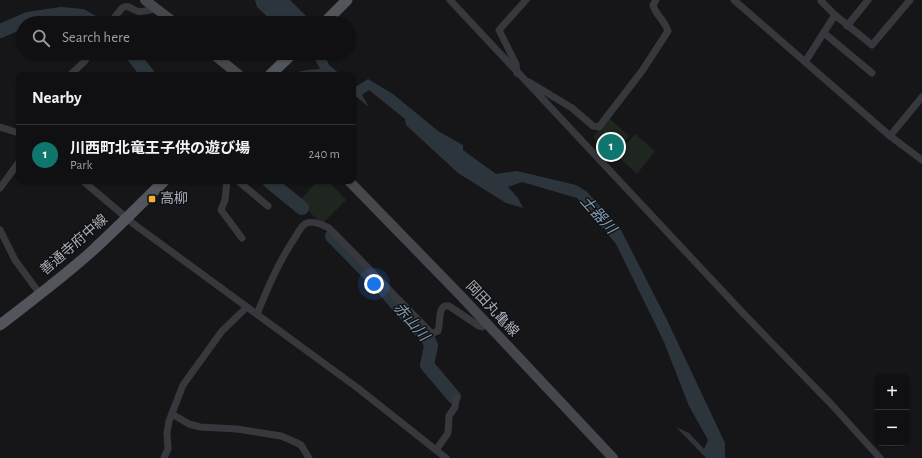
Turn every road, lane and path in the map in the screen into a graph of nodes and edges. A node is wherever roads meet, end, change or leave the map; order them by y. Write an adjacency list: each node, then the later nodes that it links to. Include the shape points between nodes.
1 (145, 0): 10 (main road)
2 (347, 0): 14 (main road)
3 (450, 0): 25 (street)
4 (526, 0): 25 (street, via 499,30)
5 (656, 0): 25 (street, via 653,5 655,12 665,22 668,31 642,71 599,127 593,126 572,108)
6 (734, 0): 20 (street)
7 (822, 0): 11 (street)
8 (868, 0): 15 (street)
9 (910, 0): 15 (street, via 872,45)
10 (157, 8): 12 (street, via 137,11 125,6); 13 (main road)
11 (836, 15): 15 (street); 16 (street)
12 (116, 16)
13 (167, 16)
14 (331, 16)
15 (847, 26)
16 (824, 33): 20 (street); 24 (street)
17 (85, 60): 21 (street)
18 (220, 60): 22 (main road)
19 (286, 60): 23 (main road)
20 (805, 62): 29 (street)
21 (73, 72)
22 (234, 72)
23 (273, 72)
24 (872, 73)
25 (520, 75): 54 (street, via 832,404)
26 (922, 96): 29 (street)
27 (0, 126): 28 (street)
28 (16, 132)
29 (890, 136): 30 (street)
30 (922, 160)
31 (16, 166): 37 (street)
32 (87, 184): 39 (street)
33 (161, 184): 39 (main road, 善通寺府中線)
34 (227, 184): 41 (street, via 221,210)
35 (242, 184): 38 (street)
36 (352, 184): 45 (main road, 岡田丸亀線)
37 (0, 188)
38 (268, 206)
39 (127, 218): 42 (main road, 善通寺府中線); 43 (street)
40 (0, 230): 42 (street, via 15,260)
41 (242, 238)
42 (40, 294): 46 (main road, 善通寺府中線)
43 (247, 307): 44 (street); 48 (street, via 222,331 182,385)
44 (257, 314): 45 (street, via 285,253 301,229 309,222 329,228 430,332 438,331 440,311 445,305 479,326); 49 (street)
45 (486, 324): 53 (main road, 岡田丸亀線)
46 (0, 325)
47 (456, 398): 49 (street, via 455,407 449,416 448,433)
48 (172, 414): 50 (street, via 168,427 168,449); 51 (street, via 200,427 281,436 301,445)
49 (436, 450): 52 (street)
50 (164, 458)
51 (309, 458)
52 (446, 458)
53 (613, 458)
54 (880, 458)

